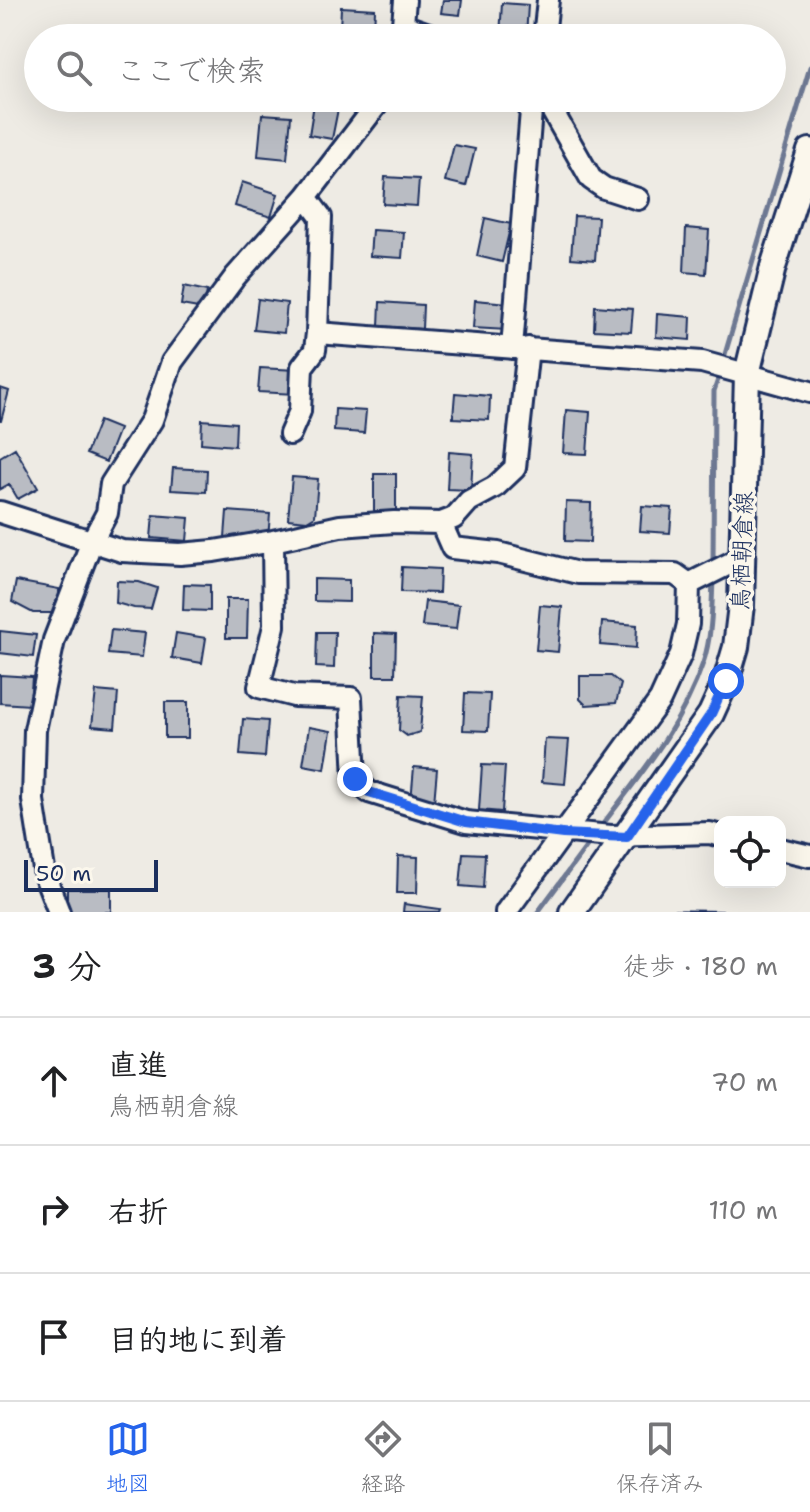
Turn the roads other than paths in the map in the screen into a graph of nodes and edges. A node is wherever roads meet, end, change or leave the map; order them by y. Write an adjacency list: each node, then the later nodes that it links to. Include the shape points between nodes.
1 (405, 0): 3 (street)
2 (548, 0): 4 (street)
3 (403, 24)
4 (545, 24)
5 (371, 112): 10 (street)
6 (531, 112): 13 (street)
7 (553, 112): 11 (street, via 591,179)
8 (810, 151): 9 (main road, 鳥栖朝倉線)
9 (806, 177): 14 (main road, 鳥栖朝倉線)
10 (306, 197): 12 (street, via 321,217); 19 (street, via 235,277 172,362 152,420 111,484 107,513)
11 (638, 199)
12 (317, 333): 13 (street); 16 (street, via 315,350 302,367 300,411)
13 (520, 348): 14 (street, via 702,362); 18 (street, via 515,468)
14 (740, 372): 15 (street); 21 (main road, 鳥栖朝倉線)
15 (810, 392)
16 (290, 434)
17 (0, 512): 19 (street)
18 (441, 523): 20 (street, via 340,526); 22 (street, via 452,548 498,553 578,573 675,574)
19 (92, 541): 20 (street, via 122,551 180,554); 28 (street, via 54,640 35,730 33,800 45,876)
20 (273, 541): 23 (street, via 274,626 259,687 294,696 351,698 355,779 369,792 466,822)
21 (743, 557): 22 (street); 25 (main road, 鳥栖朝倉線, via 736,647 726,681 711,714)
22 (689, 584): 23 (street, via 681,654 660,700)
23 (570, 834): 25 (street); 29 (street)
24 (714, 834): 25 (street)
25 (619, 837): 30 (main road, 鳥栖朝倉線)
26 (786, 850): 27 (street)
27 (810, 856)
28 (59, 912)
29 (506, 912)
30 (572, 912)

